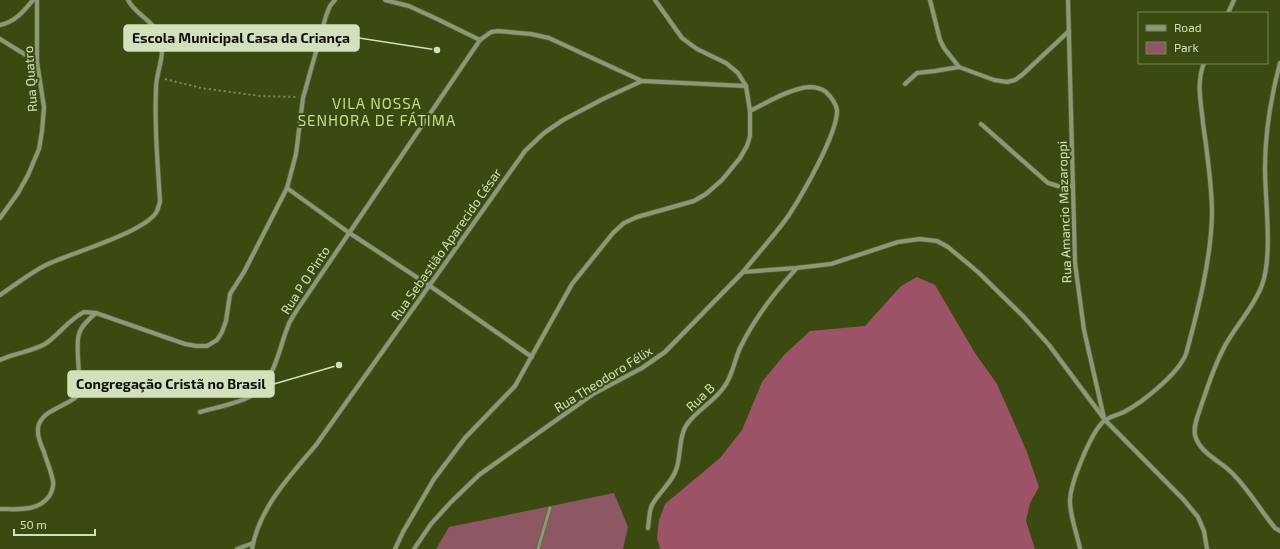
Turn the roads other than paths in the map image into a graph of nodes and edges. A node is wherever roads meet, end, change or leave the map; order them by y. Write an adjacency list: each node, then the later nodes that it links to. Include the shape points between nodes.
1 (33, 0): 11 (street, via 15,19)
2 (37, 0): 15 (street, Rua Quatro)
3 (128, 0): 31 (street, via 132,8 159,34 162,45 163,56 156,88 160,202 157,211 135,230 45,266)
4 (335, 0): 25 (street, via 326,16 303,98 296,154)
5 (385, 0): 14 (street, via 409,6)
6 (655, 0): 21 (street, via 682,38 697,49 726,63 734,69)
7 (930, 0): 18 (street, via 940,40)
8 (1068, 0): 12 (street, Rua Amancio Mazaroppi)
9 (1234, 0): 10 (street)
10 (1228, 12)
11 (0, 25)
12 (1069, 31): 18 (street, via 1015,80 994,80); 24 (street, Rua Amancio Mazaroppi)
13 (0, 40): 15 (street)
14 (480, 40): 19 (street, via 491,32 532,34 549,38); 27 (street, Rua P O Pinto)
15 (37, 62): 26 (street, Rua Quatro, via 44,107 39,149 18,193)
16 (1204, 64): 36 (street, via 1199,82 1212,214 1200,302 1186,354 1178,368 1148,395 1124,412)
17 (1280, 64): 40 (street, via 1267,135 1267,262 1263,284 1257,298 1217,360 1196,420 1195,434 1198,443 1230,472)
18 (959, 67): 20 (street, via 917,73)
19 (642, 81): 21 (street, Rua Sebastião Aparecido César); 30 (street, Rua Sebastião Aparecido César, via 563,120 525,150)
20 (905, 84)
21 (746, 86): 22 (street)
22 (750, 111): 29 (street, Rua Theodoro Félix, via 782,95 811,87 828,93 837,110 835,124 816,170 790,214); 33 (street, via 750,136 747,146 722,180 694,201 637,217 624,223 613,233 572,284)
23 (981, 124): 24 (street, via 1048,183)
24 (1073, 186): 36 (street, Rua Amancio Mazaroppi, via 1075,263 1079,301)
25 (287, 188): 27 (street); 32 (street, via 230,294 226,321 217,340 207,346 185,344)
26 (0, 218)
27 (348, 232): 30 (street); 35 (street, Rua P O Pinto, via 288,325 272,373 261,388 248,398)
28 (796, 268): 29 (street); 36 (street, via 831,264 898,242 937,240 978,272 1023,316 1049,345); 39 (street, Rua B, via 758,316 740,348 726,384 716,397 686,424 677,468 672,479 652,505)
29 (743, 272): 45 (street, Rua Theodoro Félix, via 665,352 642,368 593,394 479,475 431,524)
30 (430, 286): 33 (street); 41 (street, Rua Sebastião Aparecido César, via 316,445 280,488 265,512)
31 (0, 295)
32 (96, 313): 34 (street, via 84,312 43,346); 38 (street, via 82,327 79,334 79,392 39,422 39,439 54,483 52,492 40,505 28,509)
33 (532, 357): 44 (street, via 515,386 451,454)
34 (0, 360)
35 (200, 412)
36 (1105, 420): 47 (street, via 1094,433 1072,484 1071,514); 48 (street, via 1198,517)
37 (550, 508): 46 (lane)
38 (0, 509)
39 (648, 528)
40 (1280, 531)
41 (253, 543): 42 (street); 43 (street, Rua Sebastião Aparecido César)
42 (237, 549)
43 (252, 549)
44 (395, 549)
45 (414, 549)
46 (538, 549)
47 (1080, 549)
48 (1207, 549)

